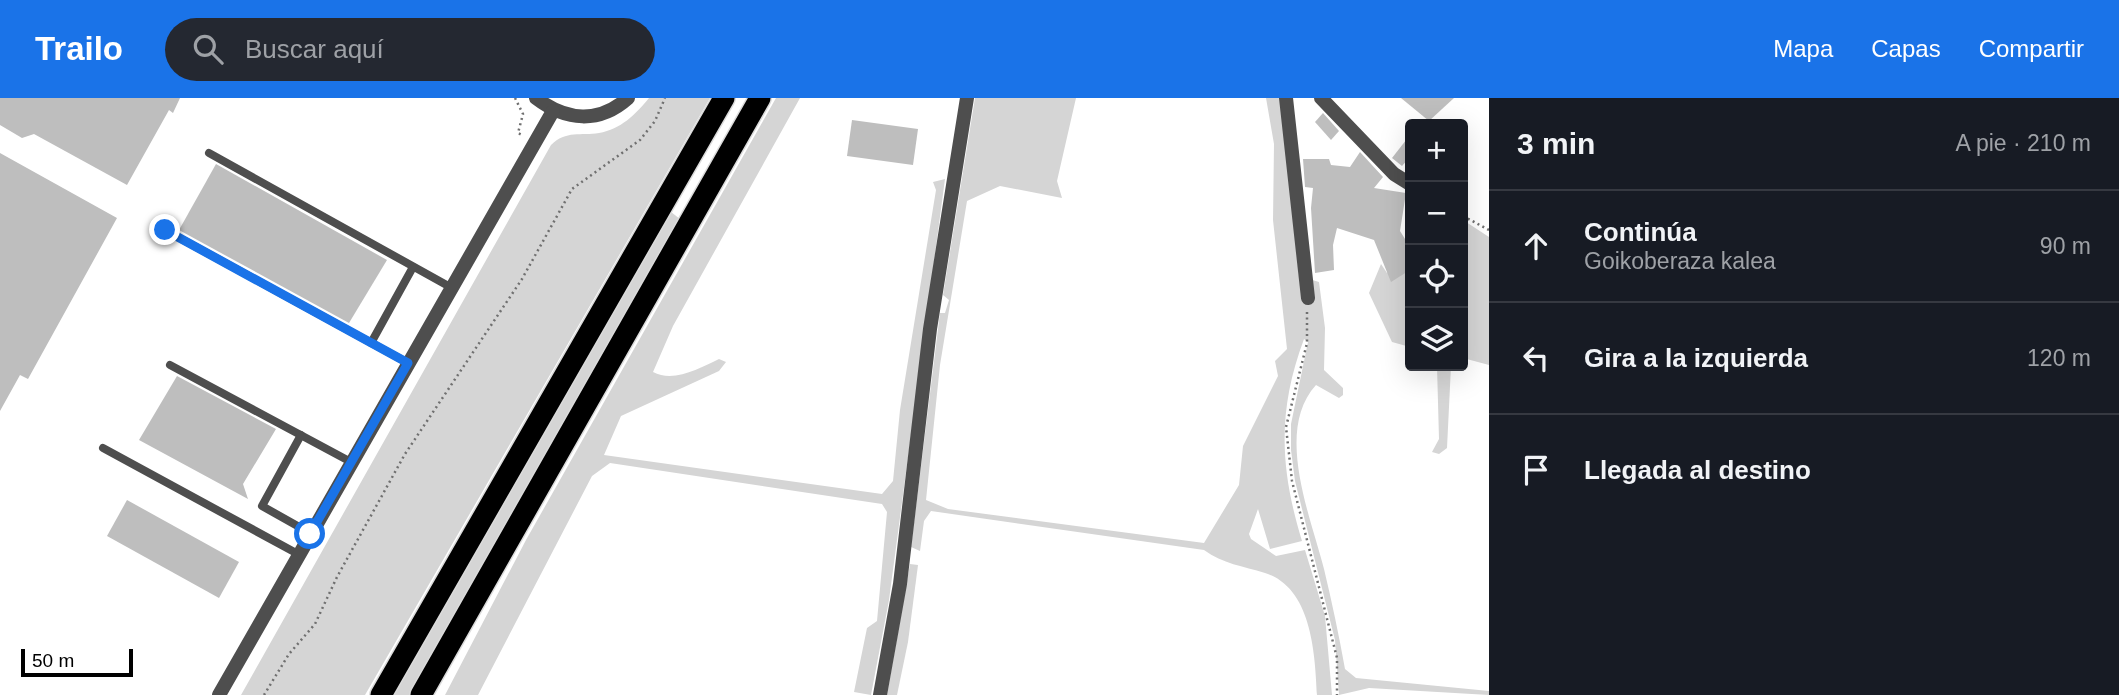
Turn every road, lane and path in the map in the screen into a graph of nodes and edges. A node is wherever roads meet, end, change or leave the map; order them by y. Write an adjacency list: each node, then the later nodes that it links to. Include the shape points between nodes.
1 (515, 98): 11 (path, via 523,114 518,133)
2 (536, 98): 10 (street)
3 (628, 98): 10 (street, via 596,116 574,117)
4 (665, 98): 29 (path, via 640,140 572,189 522,279 405,454 315,624 289,654)
5 (724, 98): 30 (highway)
6 (760, 98): 31 (highway)
7 (967, 98): 32 (street, via 930,329 900,584)
8 (1286, 98): 19 (street)
9 (1321, 98): 13 (street)
10 (553, 111): 18 (street)
11 (523, 136)
12 (209, 153): 17 (lane)
13 (1407, 182)
14 (1468, 219): 16 (path)
15 (165, 230): 20 (lane)
16 (1489, 230)
17 (413, 267): 18 (lane); 20 (lane)
18 (452, 288): 21 (street)
19 (1308, 298): 33 (path, via 1307,343 1286,428 1292,481 1336,658)
20 (371, 343): 21 (lane)
21 (408, 363): 25 (street)
22 (170, 365): 23 (lane)
23 (301, 435): 25 (lane); 26 (lane, via 262,506)
24 (103, 448): 27 (lane)
25 (351, 462): 26 (street)
26 (310, 534): 27 (street)
27 (298, 554): 28 (street)
28 (219, 695)
29 (264, 695)
30 (381, 695)
31 (421, 695)
32 (880, 695)
33 (1337, 695)

